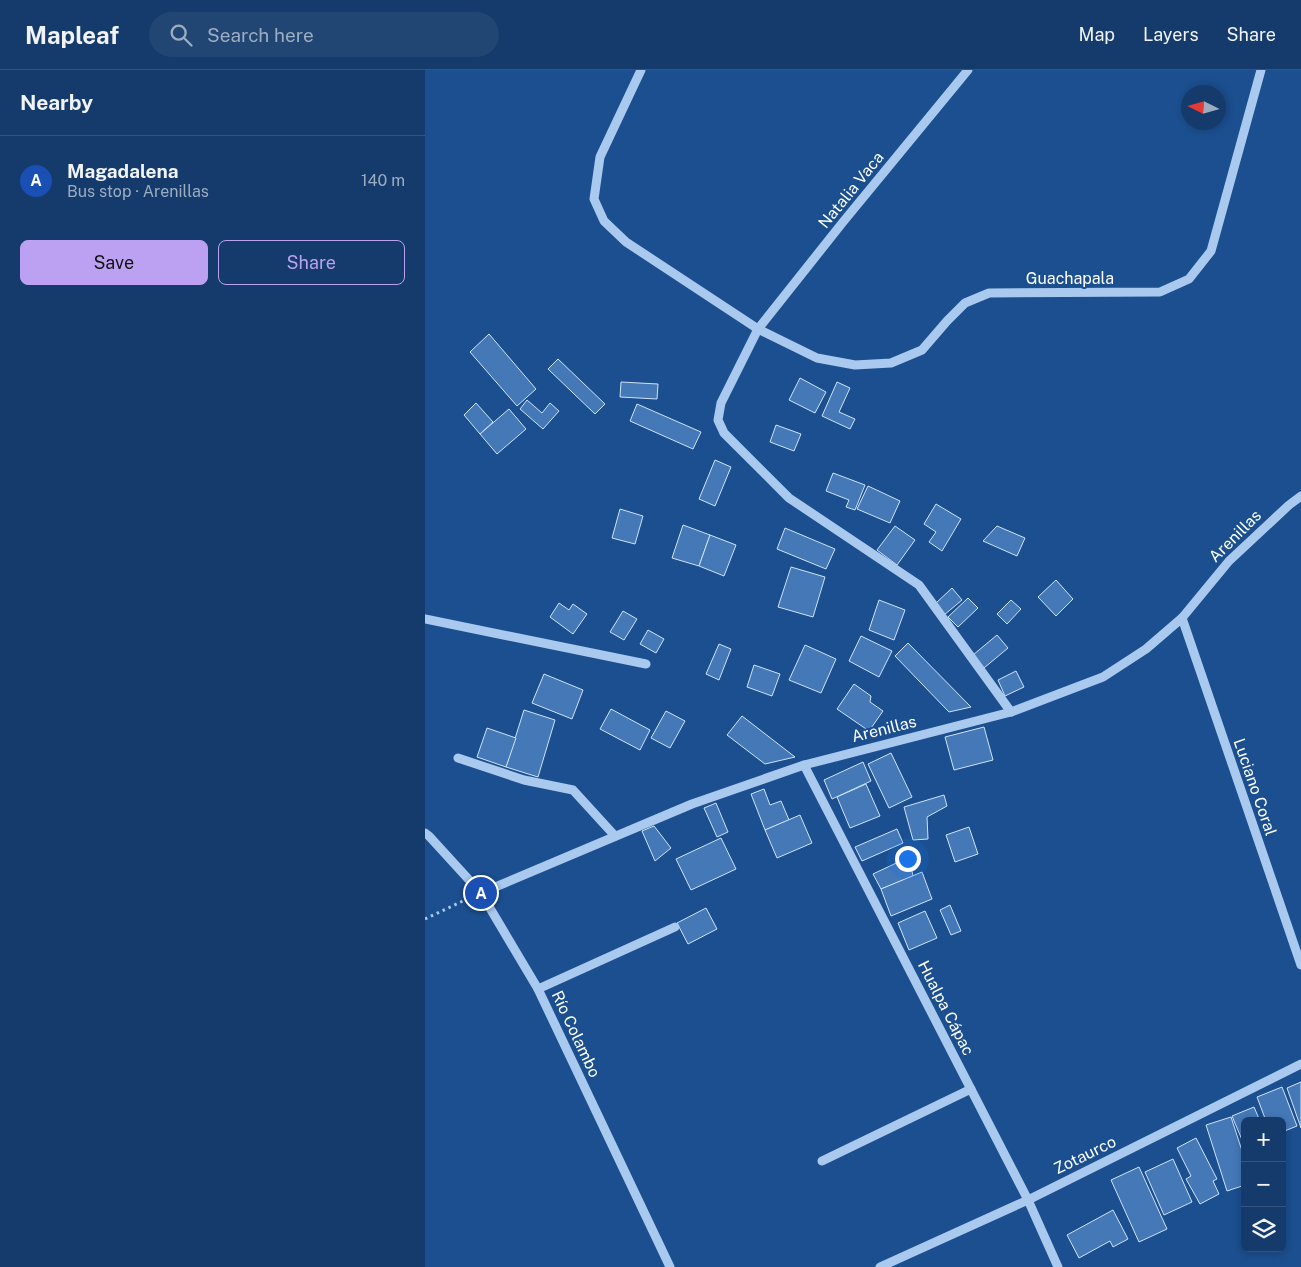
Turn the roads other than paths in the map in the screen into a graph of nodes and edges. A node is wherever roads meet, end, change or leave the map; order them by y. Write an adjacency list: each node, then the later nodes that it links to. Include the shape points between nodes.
1 (641, 70): 4 (street, Guachapala, via 600,157 594,199 604,221 626,242)
2 (968, 70): 4 (street, Natalia Vaca)
3 (1261, 70): 4 (street, Guachapala, via 1211,250 1189,279 1160,292 989,293 965,303 922,350 891,364 855,365 817,358)
4 (759, 330): 9 (street, Natalia Vaca, via 721,403 718,420 724,433 789,498 919,585)
5 (1301, 496): 6 (street, Arenillas, via 1229,561)
6 (1182, 618): 9 (street, Arenillas, via 1146,649 1103,677); 16 (street, Luciano Coral)
7 (425, 619): 8 (street)
8 (646, 664)
9 (1011, 712): 11 (street, Arenillas)
10 (458, 758): 13 (street, via 524,780 573,790)
11 (804, 765): 13 (street, Arenillas, via 692,804); 19 (street, Hualpa Cápac)
12 (425, 833): 14 (street, Río Colambo)
13 (615, 836): 14 (street, Arenillas)
14 (481, 893): 17 (street, Río Colambo)
15 (675, 927): 17 (street)
16 (1301, 965)
17 (538, 989): 22 (street, Río Colambo)
18 (1301, 1064): 21 (street, Zotaurco)
19 (971, 1089): 20 (street); 21 (street, Hualpa Cápac)
20 (821, 1161)
21 (1028, 1200): 23 (street, Zotaurco); 24 (street, Hualpa Cápac)
22 (671, 1267)
23 (880, 1267)
24 (1058, 1267)

